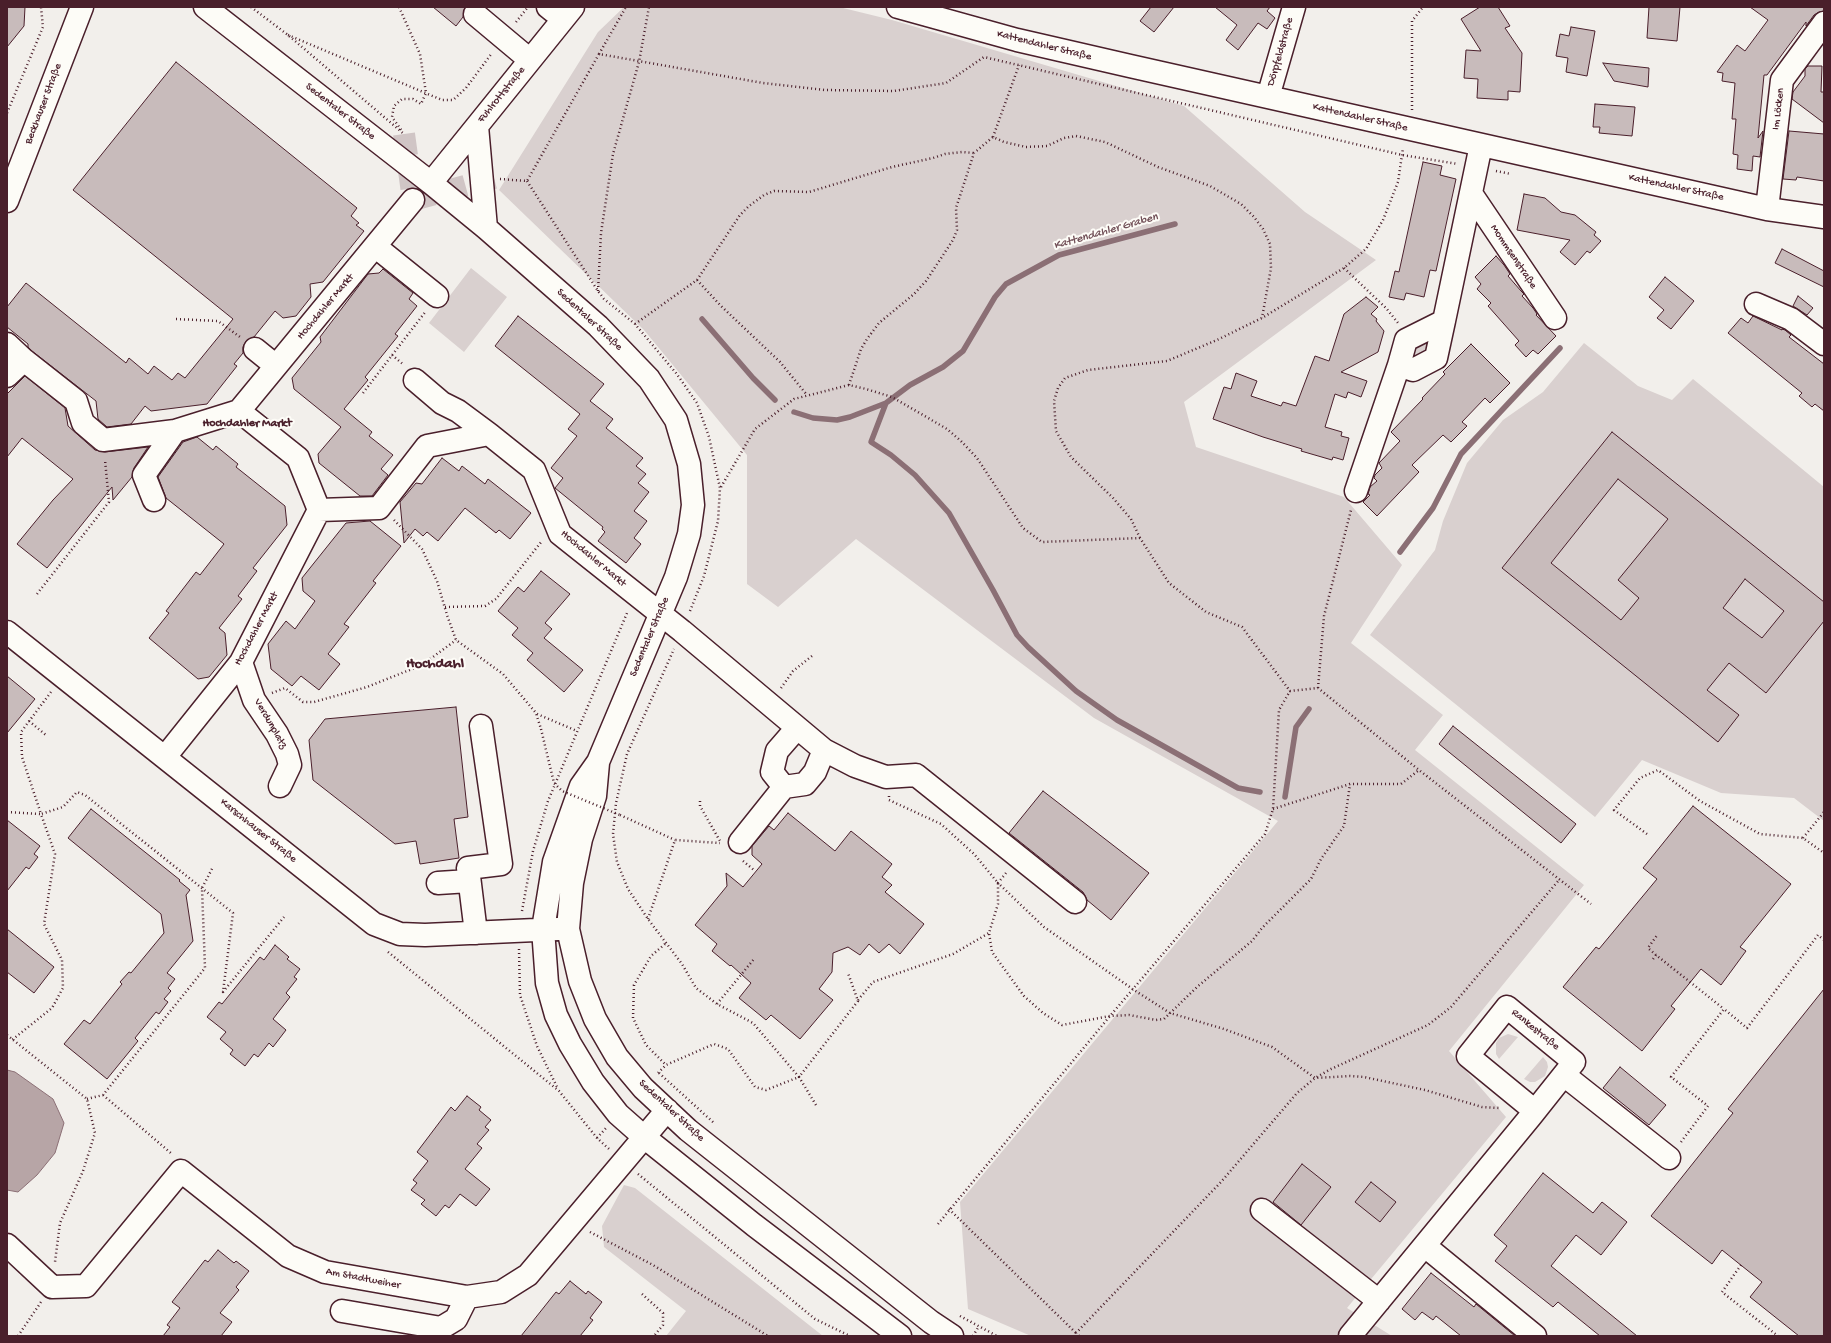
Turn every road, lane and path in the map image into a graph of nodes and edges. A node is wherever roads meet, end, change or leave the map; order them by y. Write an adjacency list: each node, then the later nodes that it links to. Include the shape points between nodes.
1 (41, 7): 23 (path, via 43,27)
2 (205, 7): 33 (street, Sedentaler Straße)
3 (250, 7): 15 (path)
4 (399, 7): 21 (path, via 420,54)
5 (528, 7): 16 (path)
6 (626, 7): 17 (path)
7 (649, 7): 19 (path)
8 (898, 7): 22 (street, Kattendahler Straße, via 1040,45)
9 (1423, 7): 25 (path, via 1412,21 1413,106)
10 (81, 8): 36 (street, Beckhauser Straße)
11 (1292, 8): 22 (street, Dörpfeldstraße)
12 (561, 11): 18 (street, Fuhlrottstraße)
13 (475, 14): 16 (street)
14 (1824, 23): 37 (street, Im Löcken, via 1782,80)
15 (288, 35): 21 (path); 21 (path, via 404,134 392,117 394,106 402,98 413,99 422,104)
16 (504, 38): 18 (street); 21 (path, via 466,88 453,100 442,100)
17 (599, 54): 19 (path); 32 (path)
18 (530, 60): 24 (street, Fuhlrottstraße)
19 (639, 62): 20 (path, via 770,84 825,90 894,91 946,83 984,57); 43 (path, via 614,154 601,233)
20 (1019, 65): 26 (path); 29 (path)
21 (426, 93)
22 (1268, 96): 25 (street, Kattendahler Straße)
23 (7, 113)
24 (477, 126): 33 (street, Fuhlrottstraße); 39 (street)
25 (1406, 129): 27 (street, Kattendahler Straße); 29 (path)
26 (993, 136): 28 (path); 46 (path, via 1004,142 1026,147 1047,146 1064,138 1076,136 1106,142 1158,167 1210,186 1241,204 1263,229 1270,244 1271,268)
27 (1481, 145): 30 (street); 37 (street, Kattendahler Straße)
28 (974, 153): 42 (path, via 945,154 809,192 774,191 764,195 740,215); 60 (path, via 956,208 956,230 953,240 926,281 879,323 867,339)
29 (1402, 155): 30 (path); 41 (path, via 1398,182 1375,236)
30 (1477, 167): 34 (street)
31 (494, 178): 32 (path)
32 (528, 181): 43 (path)
33 (431, 183): 39 (street, Sedentaler Straße)
34 (1472, 196): 47 (street, Mommsenstraße); 49 (street)
35 (413, 200): 40 (street, Hochdahler Markt)
36 (7, 201)
37 (1767, 209): 38 (street, Kattendahler Straße)
38 (1824, 218)
39 (486, 228): 77 (street, Sedentaler Straße, via 598,326 649,379 676,420 689,464 693,505 689,534)
40 (376, 247): 44 (street); 57 (street, Hochdahler Markt)
41 (1344, 268): 46 (path); 52 (path, via 1386,308 1398,323)
42 (697, 280): 50 (path); 62 (path, via 780,362)
43 (598, 291): 50 (path)
44 (434, 300): 61 (path)
45 (1756, 304): 51 (street)
46 (1262, 318): 73 (path, via 1167,361 1088,370 1065,378 1058,388 1054,402 1056,431 1061,442 1071,457 1131,519)
47 (1555, 318)
48 (176, 319): 54 (path, via 218,321)
49 (1444, 321): 52 (street); 56 (street, via 1436,358 1412,370)
50 (635, 324): 67 (path, via 676,373 697,403 709,437)
51 (1821, 336)
52 (1406, 340): 56 (street)
53 (7, 344): 55 (street)
54 (255, 349): 57 (street)
55 (24, 360): 58 (street); 66 (street, via 76,401 83,423)
56 (1399, 365): 68 (street)
57 (276, 366): 63 (street, Hochdahler Markt)
58 (7, 376)
59 (415, 380): 65 (street, Hochdahler Markt, via 442,403 458,411)
60 (849, 385): 62 (path); 73 (path, via 892,397 947,428 977,458 1023,528 1042,542)
61 (363, 393)
62 (807, 395): 67 (path, via 794,399 755,429)
63 (239, 411): 64 (street); 71 (street, via 298,458)
64 (175, 431): 66 (street); 69 (street, via 144,475)
65 (489, 434): 70 (street, via 427,446); 72 (street, Hochdahler Markt, via 534,470)
66 (103, 440): 74 (path, via 109,502)
67 (720, 488): 78 (path, via 718,521 704,576)
68 (1356, 491): 85 (path, via 1324,616)
69 (154, 500)
70 (371, 508): 71 (street); 76 (path, via 400,524 422,549 437,581)
71 (319, 510): 82 (street, Hochdahler Markt)
72 (556, 524): 75 (street, Hochdahler Markt, via 560,534); 76 (path, via 496,599 485,606)
73 (1140, 538): 86 (path, via 1169,582 1206,612 1242,627)
74 (37, 594)
75 (635, 594): 77 (street, Hochdahler Markt); 94 (path)
76 (444, 607): 80 (path)
77 (661, 614): 78 (street, Hochdahler Markt); 98 (street, Sedentaler Straße)
78 (682, 631): 89 (street, Hochdahler Markt); 122 (path, via 627,754 616,803 613,834 617,862 628,889)
79 (7, 632): 97 (street, Karschhauser Straße)
80 (456, 640): 84 (path, via 422,665 367,687 314,702 303,702); 90 (path, via 503,674)
81 (812, 656): 89 (path, via 793,671)
82 (241, 662): 97 (street, Hochdahler Markt); 102 (street, Verdunplatz, via 254,700 287,754 290,765)
83 (44, 687): 87 (path)
84 (286, 688)
85 (1318, 688): 86 (path); 99 (path)
86 (1290, 691): 104 (path, via 1279,710)
87 (51, 692): 88 (path); 91 (path)
88 (56, 697)
89 (770, 706): 93 (street, Hochdahler Markt)
90 (536, 713): 94 (path); 110 (path, bridge, via 554,783 562,791)
91 (29, 722): 95 (path); 107 (path, via 21,732 22,757)
92 (481, 726): 115 (street, via 501,864 468,868)
93 (797, 728): 96 (street); 103 (street, via 776,751 772,772)
94 (577, 730): 125 (path, via 548,801 533,851)
95 (47, 736)
96 (824, 750): 100 (street, via 855,766); 103 (street, via 815,772 805,784)
97 (166, 757): 126 (street, Karschhauser Straße, via 374,924 400,934)
98 (598, 762): 123 (street, Sedentaler Straße, via 581,786 554,862); 124 (street, Sedentaler Straße, via 595,796 581,839 572,883)
99 (1420, 770): 101 (path, via 1401,784); 114 (path)
100 (886, 777): 116 (path, via 889,800 941,824 974,854); 119 (street, via 916,775)
101 (1350, 784): 104 (path); 140 (path, via 1344,826 1321,859 1311,879 1252,941)
102 (280, 786)
103 (784, 787): 111 (street)
104 (1273, 809): 136 (path, via 1265,834)
105 (7, 812): 107 (path)
106 (1824, 812): 109 (path)
107 (41, 814): 118 (path, via 63,807 78,792 85,795); 143 (path, via 55,854 44,924 62,960 63,988 52,1008)
108 (1647, 834): 109 (path, via 1614,810 1640,778 1658,770 1700,801 1760,834)
109 (1803, 838): 112 (path)
110 (675, 840): 111 (path); 122 (path)
111 (740, 842)
112 (1824, 853)
113 (213, 868): 118 (path)
114 (1559, 880): 120 (path); 148 (path, via 1451,1007 1428,1025)
115 (469, 881): 117 (street); 126 (street)
116 (998, 882): 127 (path, via 998,904); 136 (path, via 1044,927)
117 (438, 883)
118 (202, 888): 121 (path, via 233,913 223,992); 150 (path, via 204,968)
119 (1075, 902)
120 (1590, 904)
121 (284, 917)
122 (648, 919): 130 (path)
123 (543, 929): 124 (street, Karschhauser Straße); 125 (street, Karschhauser Straße); 155 (street, Sedentaler Straße, via 547,984 556,1015 570,1044 593,1082 618,1114)
124 (568, 929): 153 (street, Sedentaler Straße, via 580,981 596,1019 617,1057 643,1088)
125 (518, 930): 126 (street, Karschhauser Straße); 149 (path, via 520,995 537,1046)
126 (476, 933)
127 (989, 933): 137 (path, via 953,954 873,982); 141 (path, via 992,952 1024,996 1044,1013 1062,1025)
128 (1658, 934): 132 (path, via 1648,948)
129 (1824, 940): 139 (path, via 1818,935 1747,1028)
130 (665, 944): 138 (path, via 682,964 696,988); 144 (path, via 651,956 634,985 633,1018 646,1045)
131 (387, 951): 149 (path)
132 (1656, 955): 134 (path); 139 (path)
133 (754, 959): 138 (path)
134 (1653, 959)
135 (848, 973): 137 (path)
136 (1134, 990): 140 (path); 141 (path)
137 (858, 1001): 147 (path)
138 (717, 1004): 147 (path, via 753,1023)
139 (1724, 1010): 156 (path, via 1671,1078 1708,1106)
140 (1170, 1013): 141 (path, via 1164,1019 1156,1020 1129,1015); 148 (path, via 1266,1044)
141 (1110, 1016): 159 (path)
142 (7, 1035): 143 (path)
143 (12, 1040): 151 (path)
144 (666, 1065): 145 (path); 147 (path, via 714,1044 728,1049 755,1087 766,1090)
145 (658, 1073)
146 (1564, 1075): 154 (street, Rankestraße); 154 (street, Rankestraße, via 1574,1062 1507,1007 1468,1056); 156 (street)
147 (799, 1077): 152 (path)
148 (1315, 1078): 154 (path, via 1364,1077 1425,1090 1482,1107); 175 (path, via 1297,1093 1221,1182)
149 (559, 1091): 157 (path, via 597,1138)
150 (103, 1095): 151 (path); 158 (path, via 176,1158)
151 (87, 1099): 166 (path, via 95,1133 83,1171 60,1223)
152 (816, 1105)
153 (667, 1110): 155 (street, Am Stadtweiher); 172 (street, Sedentaler Straße, via 688,1130)
154 (1533, 1114): 164 (street, Rankestraße)
155 (644, 1137): 157 (street, Am Stadtweiher); 173 (street, Sedentaler Straße)
156 (1669, 1158)
157 (623, 1162): 161 (street, Am Stadtweiher); 179 (path, via 815,1319)
158 (181, 1171): 166 (street, via 86,1286); 168 (street, Am Stadtweiher, via 288,1256 325,1272)
159 (949, 1209): 162 (path); 175 (path)
160 (1262, 1210): 169 (street)
161 (572, 1224): 168 (street, Am Stadtweiher, via 528,1275 501,1292); 178 (path, via 653,1265)
162 (938, 1224)
163 (7, 1245): 166 (street)
164 (1425, 1246): 169 (street, Rankestraße); 186 (street)
165 (1741, 1265): 187 (path, via 1722,1292)
166 (52, 1286): 176 (path)
167 (642, 1294): 177 (path, via 663,1313 663,1325)
168 (467, 1297): 170 (street, via 456,1319 441,1328)
169 (1379, 1301): 185 (street, Rankestraße)
170 (342, 1311)
171 (962, 1316): 174 (path)
172 (930, 1322): 173 (street); 181 (street, Sedentaler Straße)
173 (882, 1323): 180 (street, Sedentaler Straße)
174 (979, 1326): 182 (path); 183 (path)
175 (1076, 1333): 184 (path)
176 (18, 1336)
177 (654, 1336)
178 (768, 1336)
179 (850, 1336)
180 (900, 1336)
181 (952, 1336)
182 (973, 1336)
183 (997, 1336)
184 (1079, 1336)
185 (1350, 1336)
186 (1535, 1336)
187 (1778, 1336)

